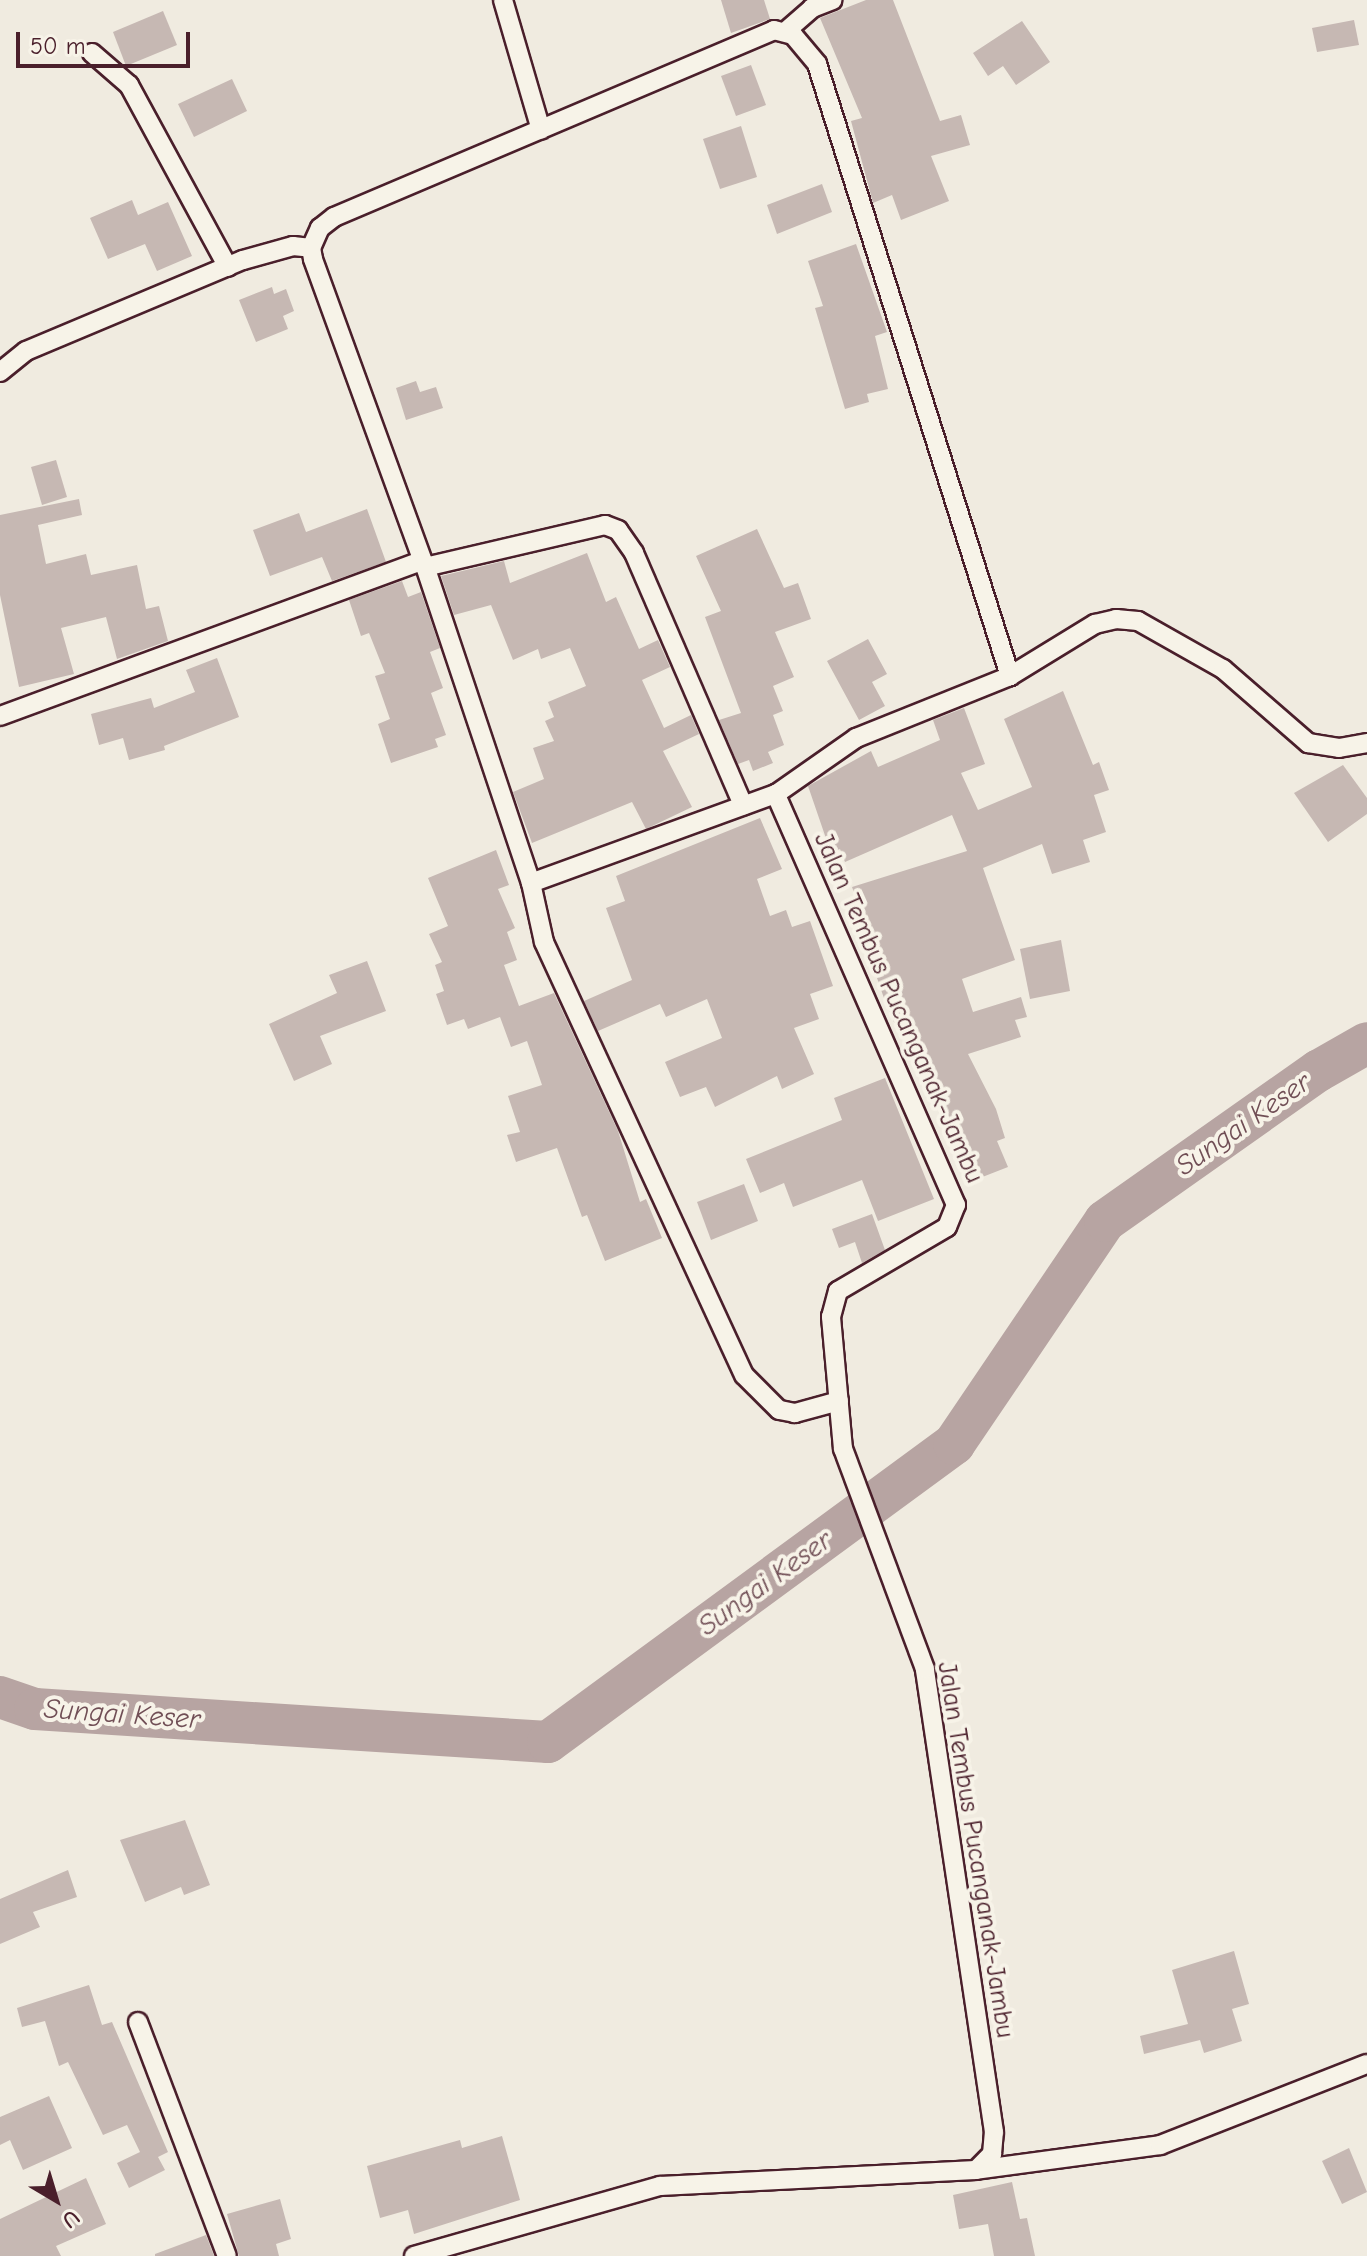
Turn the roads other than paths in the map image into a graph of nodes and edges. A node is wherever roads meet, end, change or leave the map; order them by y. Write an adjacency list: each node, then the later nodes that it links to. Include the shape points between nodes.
1 (503, 0): 5 (street)
2 (833, 0): 3 (street, via 812,8)
3 (786, 31): 5 (street, via 774,30); 10 (street, via 817,64)
4 (92, 53): 7 (street, via 129,85)
5 (541, 130): 6 (street, via 334,217 320,228)
6 (311, 248): 7 (street, via 293,246); 9 (street)
7 (228, 267): 8 (street, via 26,351)
8 (0, 372)
9 (424, 564): 11 (street); 14 (street, via 605,525 618,530 634,553); 15 (street)
10 (1010, 676): 12 (street, via 1095,624 1138,621 1223,669 1308,743 1339,748); 13 (street, via 856,738)
11 (0, 716)
12 (1367, 743)
13 (776, 794): 14 (street); 16 (street, Jalan Tembus Pucanganak-Jambu, via 956,1205 947,1227 838,1291 831,1317)
14 (743, 805): 15 (street)
15 (531, 883): 16 (street, via 544,942 744,1375 779,1410 795,1413)
16 (839, 1401): 19 (street, Jalan Tembus Pucanganak-Jambu, via 843,1449 925,1669 994,2132 992,2154)
17 (138, 2022): 21 (street)
18 (1367, 2064): 19 (street, via 1160,2145)
19 (976, 2170): 20 (street, via 660,2186)
20 (451, 2251): 22 (street)
21 (227, 2256)
22 (414, 2256)

